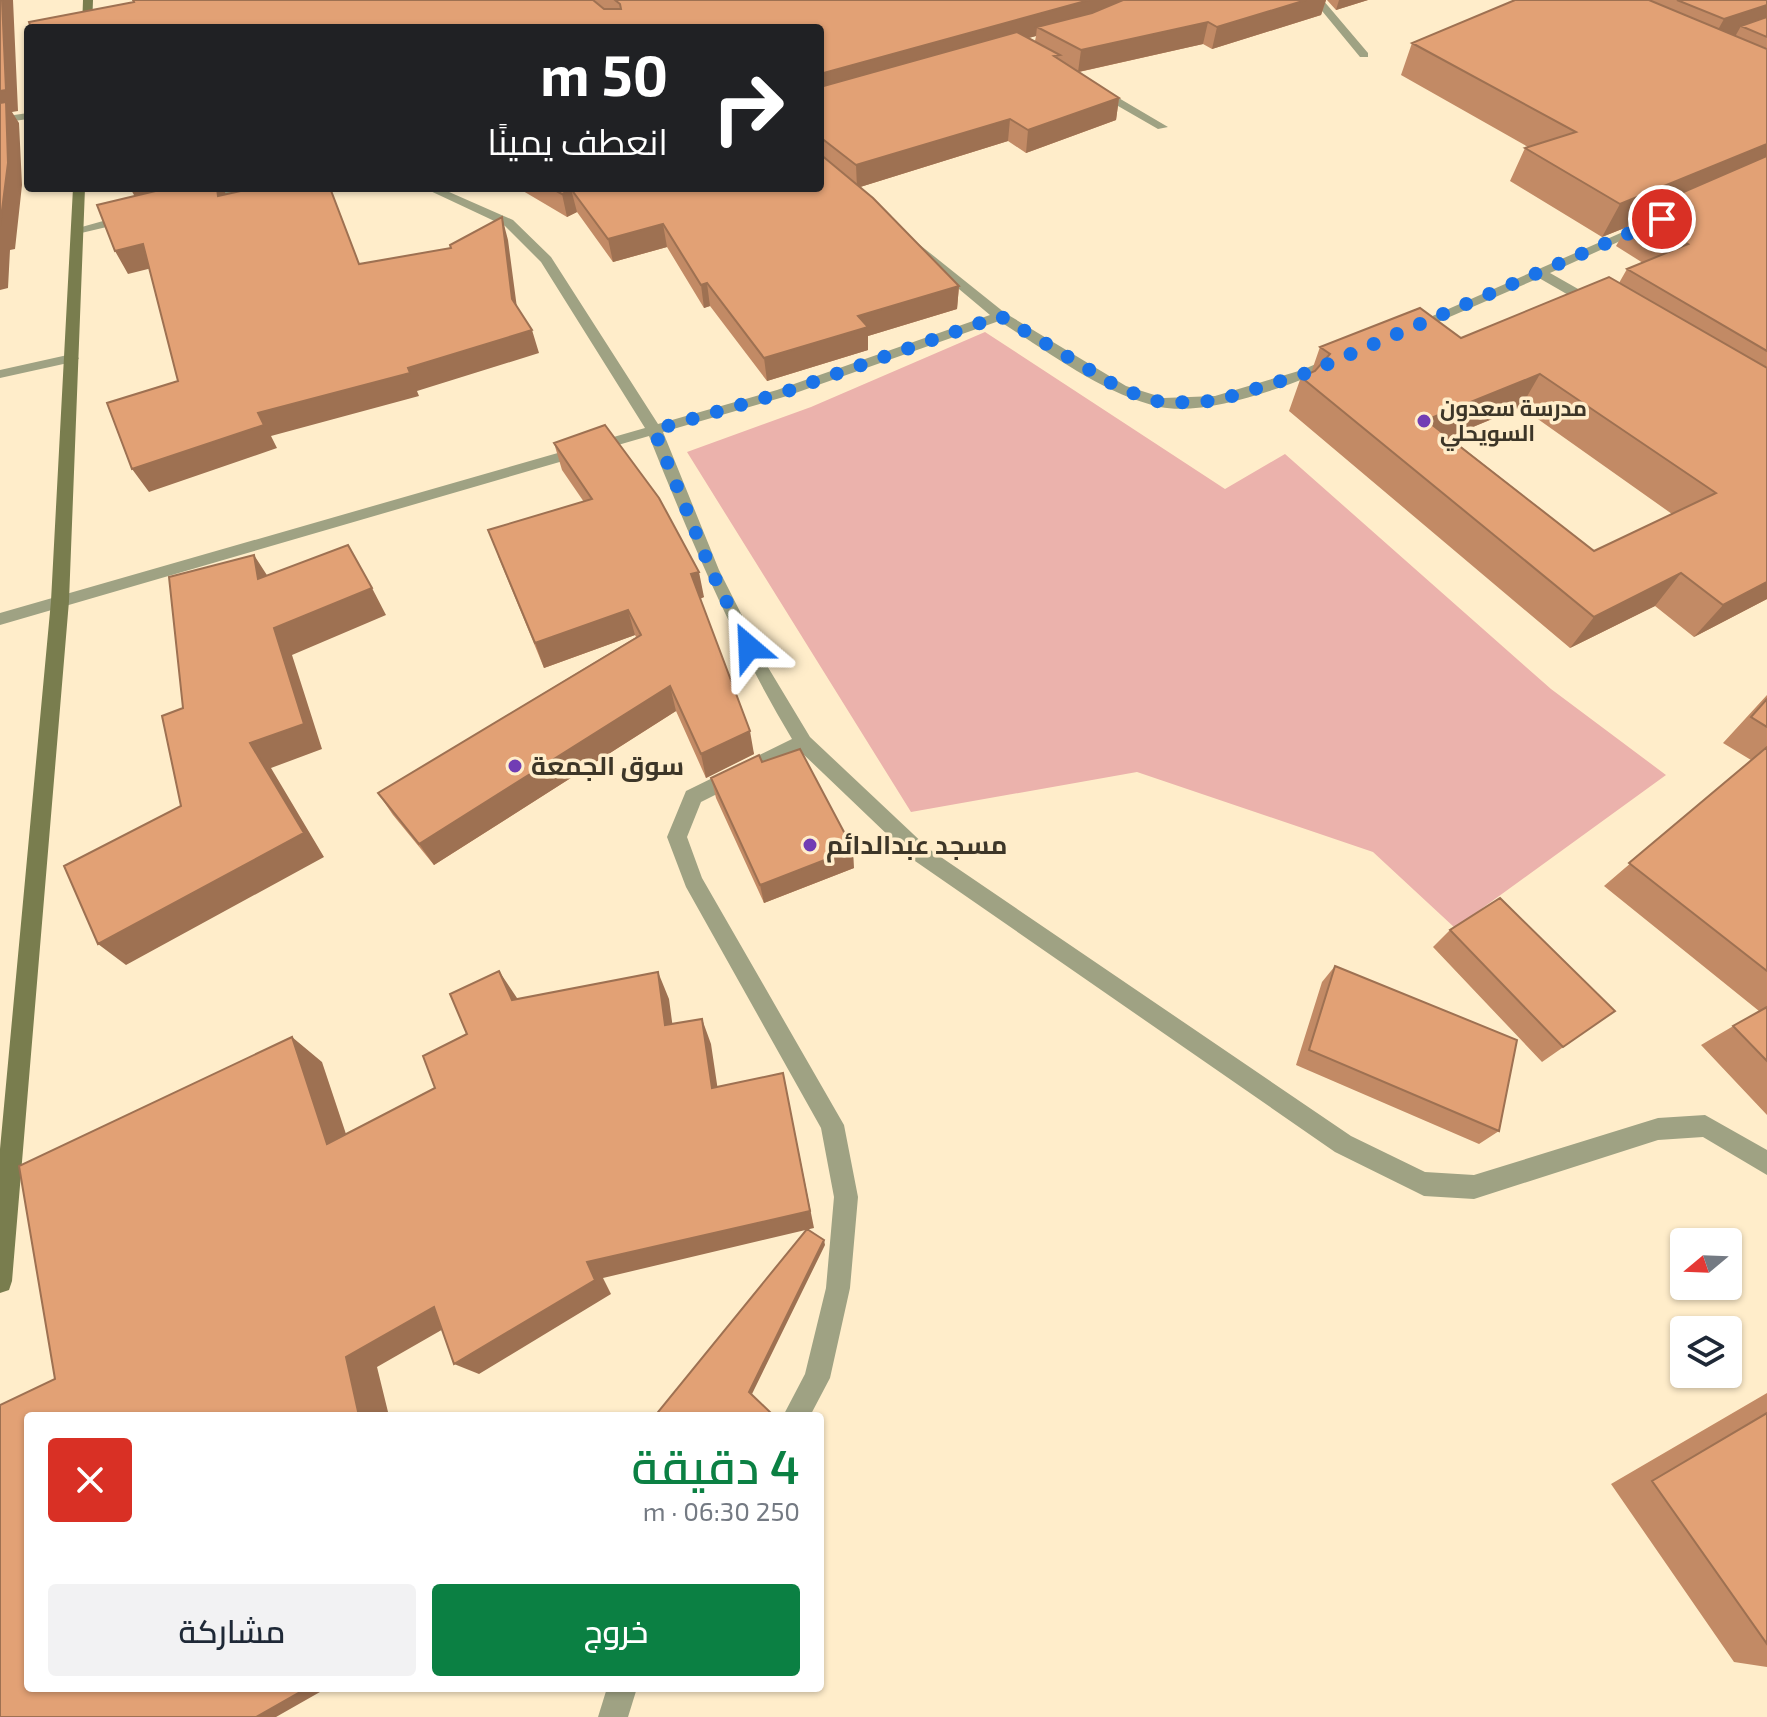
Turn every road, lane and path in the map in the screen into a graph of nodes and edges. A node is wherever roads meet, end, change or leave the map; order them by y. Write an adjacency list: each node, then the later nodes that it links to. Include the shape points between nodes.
1 (88, 0): 3 (street)
2 (1318, 0): 4 (street)
3 (87, 24)
4 (1364, 55)
5 (1079, 79): 8 (street)
6 (24, 117): 7 (street)
7 (0, 120)
8 (1162, 127)
9 (79, 192): 15 (street)
10 (235, 192): 12 (street)
11 (439, 192): 24 (street, via 509,223 546,260)
12 (193, 202)
13 (135, 216): 15 (street)
14 (1655, 222): 17 (street)
15 (77, 230): 22 (street)
16 (904, 236): 18 (street)
17 (1541, 273): 19 (street); 20 (street)
18 (1000, 316): 21 (street, via 1121,389 1163,403 1216,401); 24 (street, via 782,393)
19 (1613, 316)
20 (1395, 335)
21 (1351, 354)
22 (72, 358): 23 (street); 25 (street)
23 (0, 374)
24 (654, 430): 25 (street); 27 (street, via 711,570 761,672)
25 (60, 601): 26 (street); 29 (street)
26 (0, 619)
27 (803, 742): 28 (street, via 922,855 985,900 1343,1144 1424,1184 1474,1187 1658,1129 1705,1126); 31 (street, via 693,797 677,837 693,881 832,1125 846,1197 838,1288 817,1378)
28 (1767, 1163)
29 (0, 1274): 30 (street)
30 (0, 1281)
31 (798, 1412)
32 (621, 1692): 33 (street)
33 (613, 1717)

